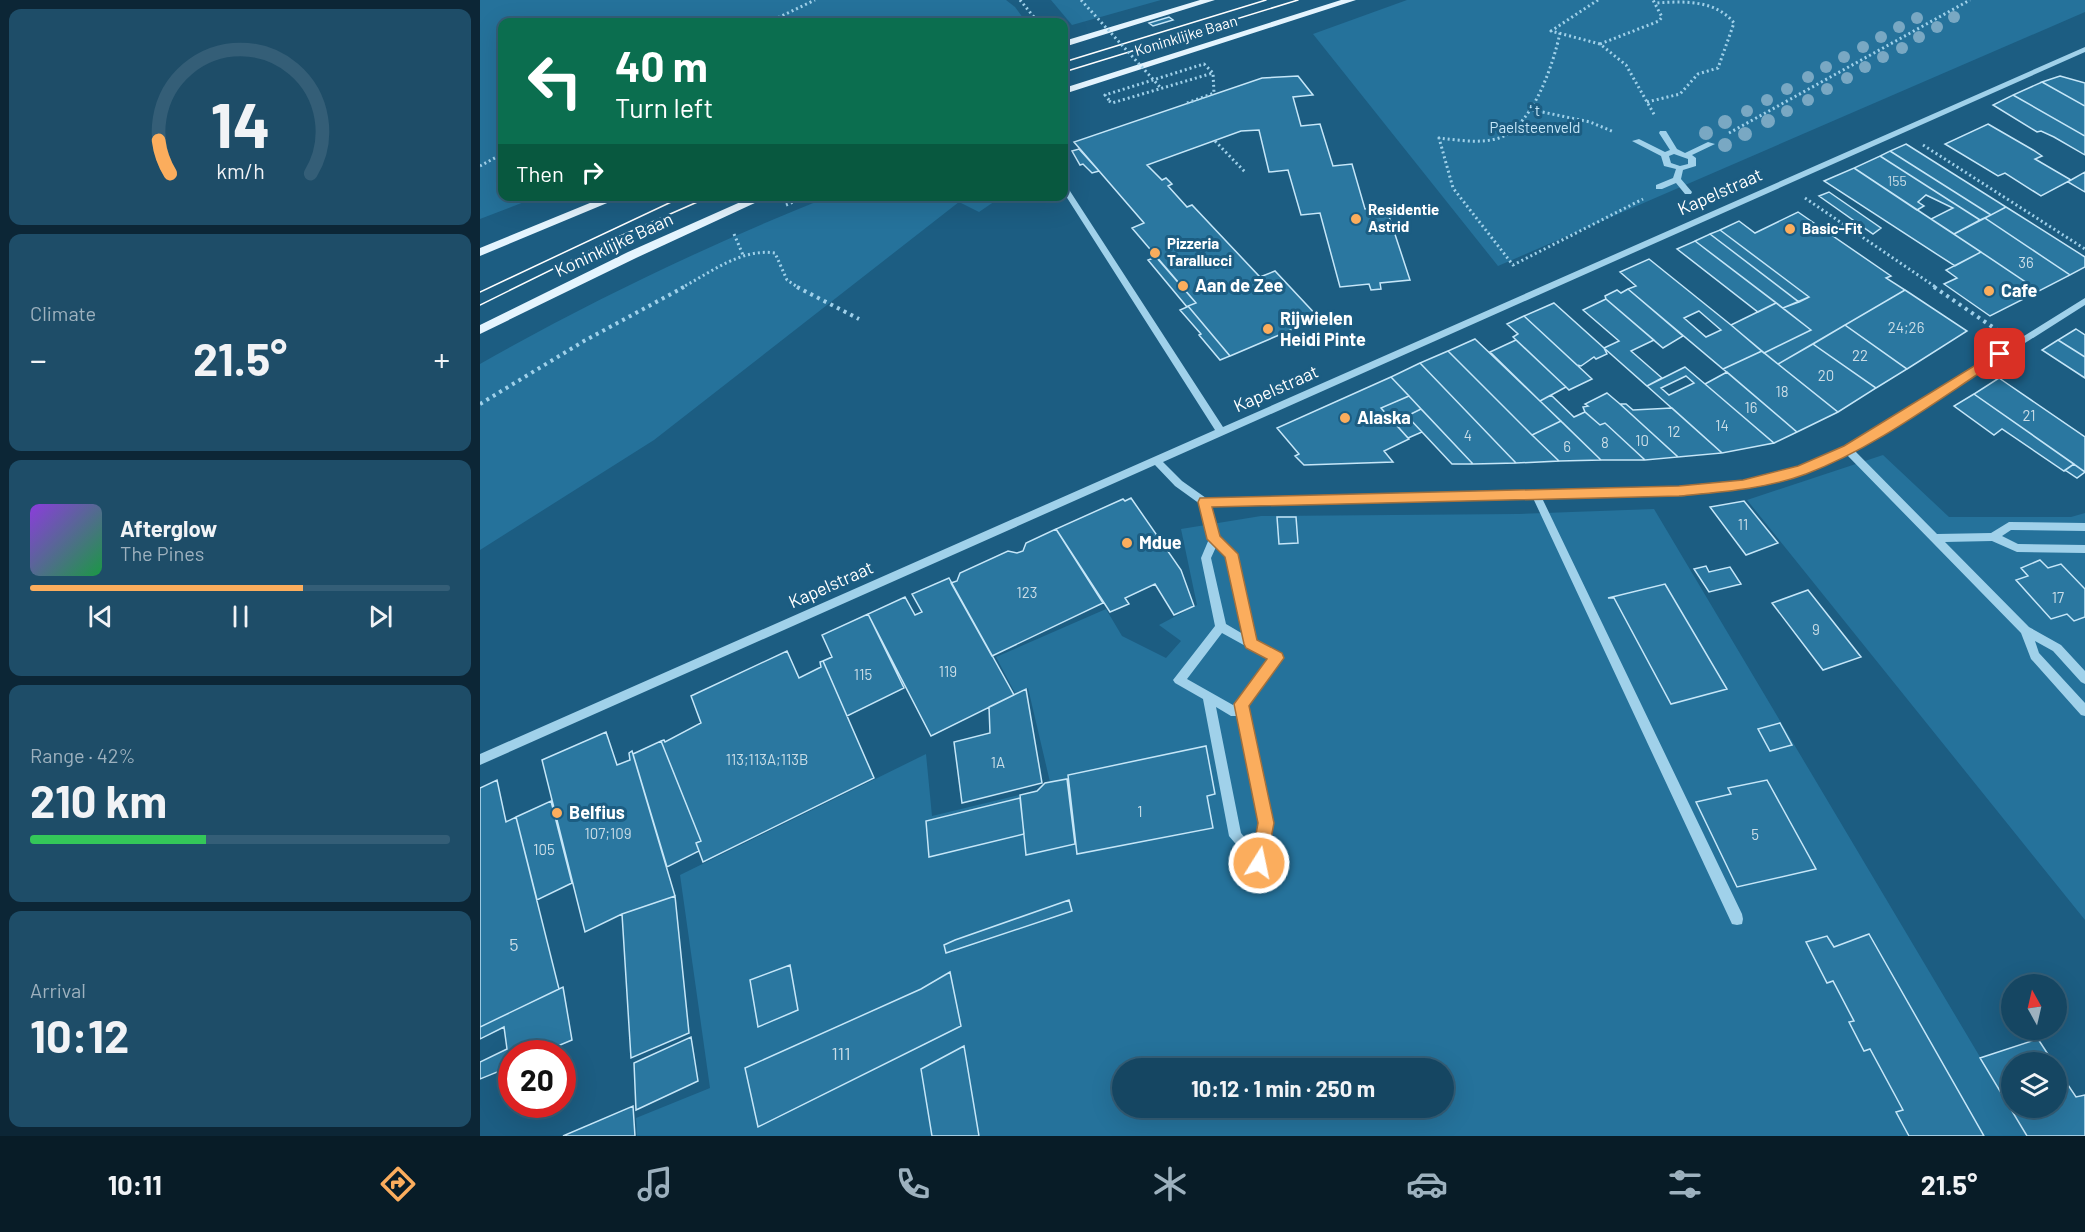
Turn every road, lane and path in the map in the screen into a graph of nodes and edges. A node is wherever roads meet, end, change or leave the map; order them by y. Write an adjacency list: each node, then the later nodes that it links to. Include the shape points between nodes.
1 (814, 0): 10 (path)
2 (1020, 0): 11 (path)
3 (1081, 0): 17 (path, bridge)
4 (1210, 0): 13 (main road, Koninklijke Baan)
5 (1351, 0): 19 (main road, Koninklijke Baan)
6 (1598, 0): 12 (path, via 1551,31)
7 (1653, 0): 9 (path)
8 (1970, 0): 27 (path)
9 (1657, 3): 14 (path, via 1662,17 1653,25); 20 (path, via 1711,6 1725,10 1734,23 1718,68 1698,74 1680,94)
10 (777, 18)
11 (1035, 18)
12 (1560, 33): 14 (path); 22 (path, via 1556,54)
13 (1068, 43)
14 (1600, 44): 20 (path, via 1626,65)
15 (2085, 49): 23 (street, Kapelstraat)
16 (1213, 72): 17 (path, bridge, via 1204,64); 18 (path); 21 (path, via 1214,93)
17 (1155, 80): 18 (path, bridge); 18 (path, bridge, via 1105,95 1112,103)
18 (1158, 88)
19 (1068, 90)
20 (1647, 102): 24 (path)
21 (1187, 104)
22 (1528, 109): 26 (path, via 1590,122); 37 (path, via 1504,135 1474,140 1439,138 1453,188 1513,265 1631,206)
23 (1900, 130): 36 (street, Kapelstraat); 43 (path)
24 (1663, 133): 28 (street)
25 (1215, 141): 34 (path)
26 (1636, 141): 31 (street)
27 (1711, 144): 29 (street)
28 (1674, 151): 29 (street); 31 (street)
29 (1688, 154): 33 (street, via 1692,166)
30 (498, 156): 32 (path)
31 (1665, 156): 33 (street, via 1667,164)
32 (480, 166)
33 (1680, 168): 35 (street)
34 (1246, 173)
35 (1677, 179): 37 (street); 38 (street)
36 (1782, 183): 49 (path); 51 (street, Kapelstraat)
37 (1659, 187)
38 (1688, 192)
39 (1068, 194): 51 (street)
40 (607, 201): 44 (main road)
41 (754, 201): 48 (main road, Koninklijke Baan, via 632,255)
42 (732, 229): 45 (path)
43 (2085, 249)
44 (480, 252)
45 (743, 255): 47 (path, via 775,253 787,280 810,296); 50 (path, via 584,341)
46 (2085, 301): 49 (street)
47 (859, 319)
48 (480, 330)
49 (2017, 344): 52 (street)
50 (480, 404)
51 (1221, 431): 53 (street, Kapelstraat)
52 (1848, 450): 54 (street, via 1801,471 1743,485); 58 (street)
53 (1156, 460): 55 (street, via 1165,472); 68 (street, Kapelstraat)
54 (1536, 495): 55 (street); 69 (street)
55 (1204, 502): 59 (street)
56 (2085, 526): 57 (street, via 2009,526)
57 (1993, 537): 58 (street); 60 (street, via 2017,548)
58 (1933, 538): 62 (street)
59 (1214, 539): 61 (street, via 1206,558); 63 (street, via 1232,554)
60 (2085, 549)
61 (1221, 627): 63 (street); 65 (street, via 1179,680)
62 (2025, 630): 64 (street, via 2057,648); 67 (street, via 2035,656)
63 (1251, 644): 66 (street, via 1276,658)
64 (2085, 679)
65 (1208, 697): 66 (street, via 1235,712); 66 (street, via 1235,836 1259,863 1266,823)
66 (1241, 704)
67 (2085, 711)
68 (480, 760)
69 (1737, 919)

